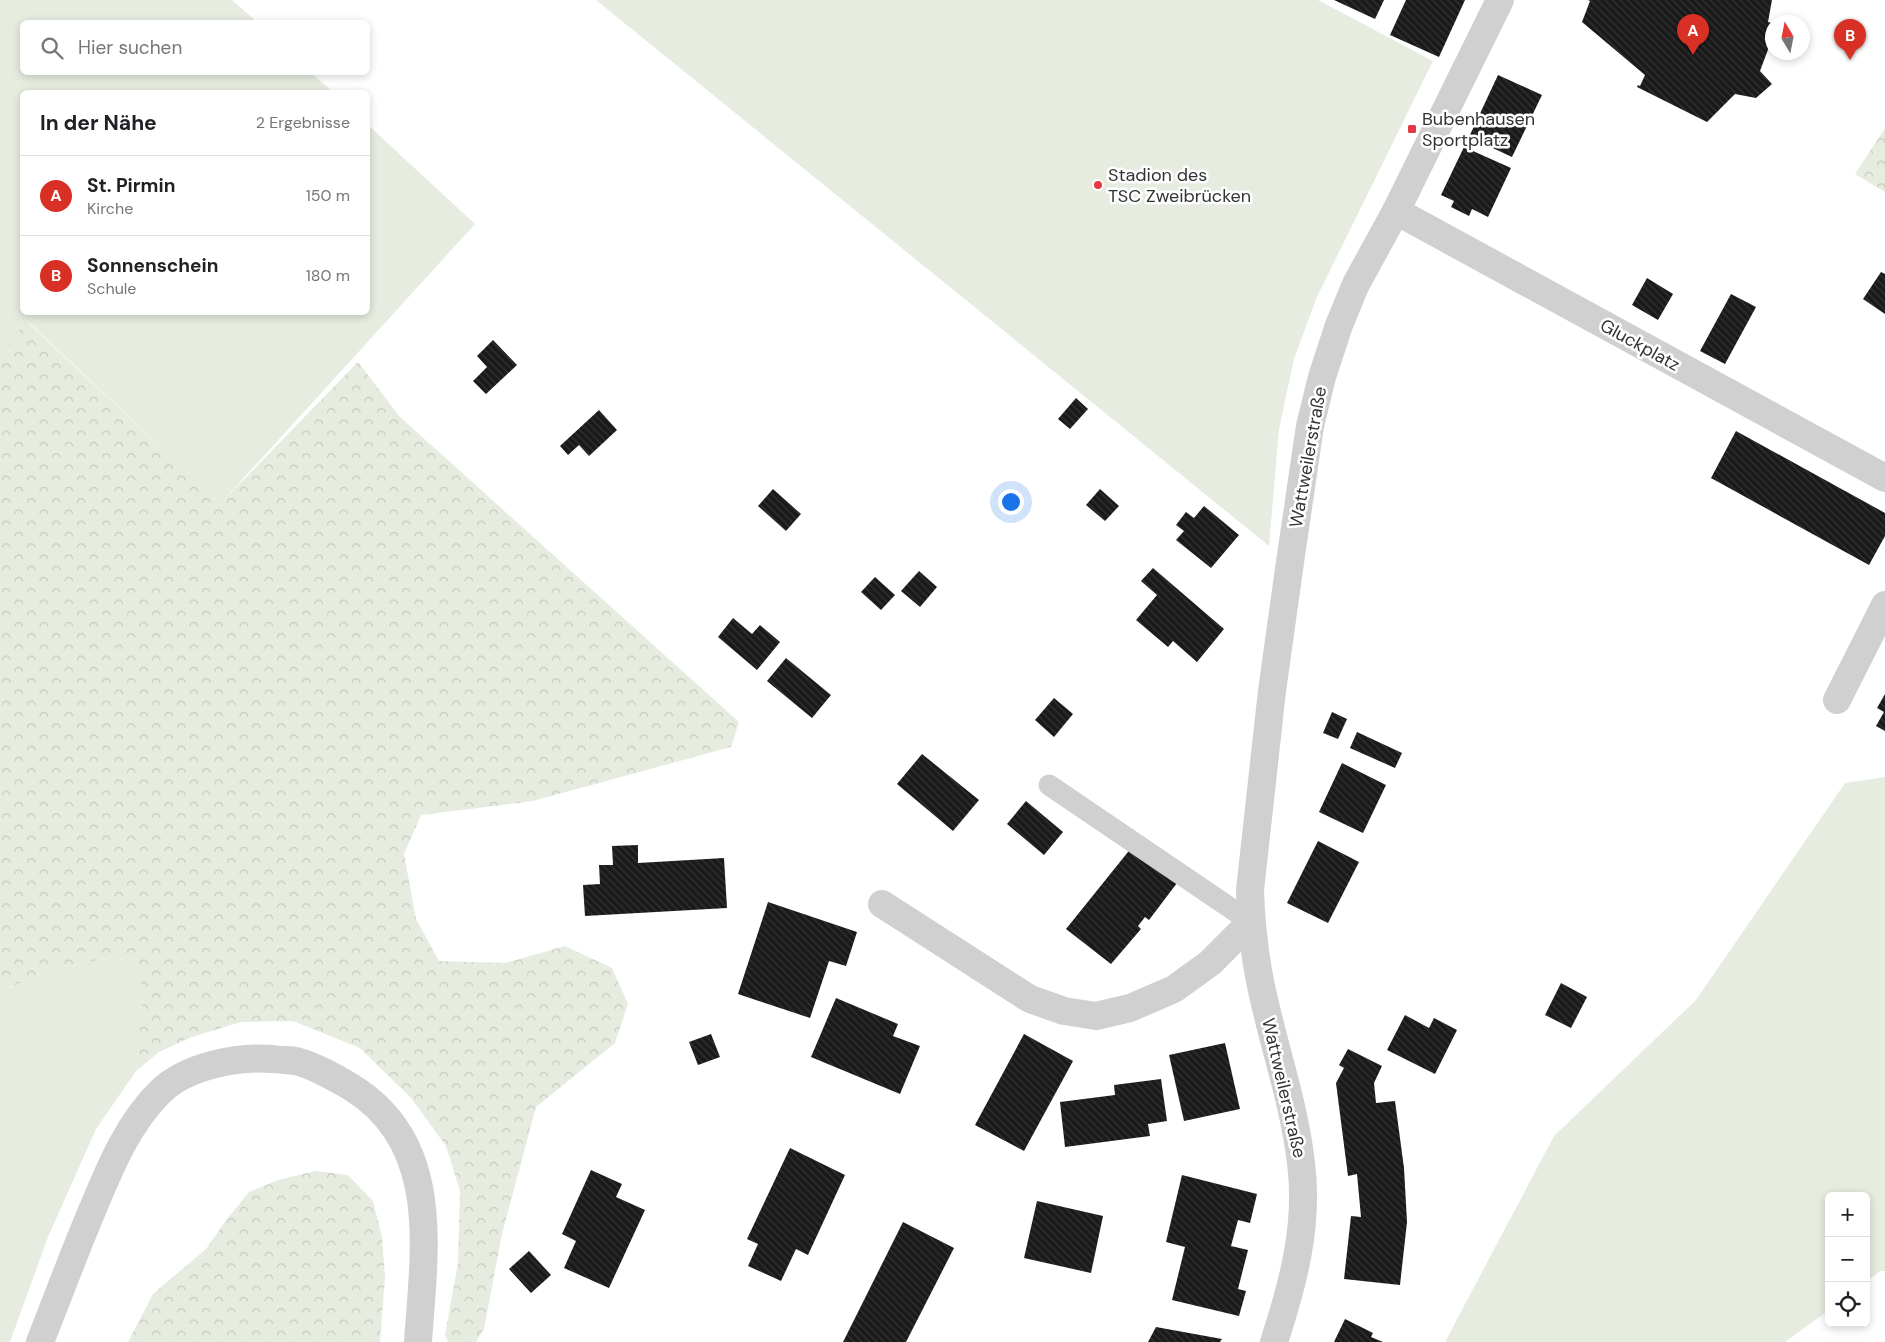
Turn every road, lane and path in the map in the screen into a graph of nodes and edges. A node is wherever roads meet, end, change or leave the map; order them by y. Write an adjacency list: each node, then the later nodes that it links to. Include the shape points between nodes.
1 (1500, 0): 2 (street, Wattweilerstraße)
2 (1396, 211): 3 (street, Gluckplatz); 8 (street, Wattweilerstraße, via 1356,284 1339,325 1310,426 1272,692 1250,890)
3 (1885, 478)
4 (1885, 604): 5 (street)
5 (1837, 700)
6 (1049, 785): 8 (lane)
7 (882, 904): 8 (street, via 1030,999 1064,1011 1096,1016 1130,1008 1174,989 1210,963)
8 (1251, 922): 11 (street, Wattweilerstraße, via 1260,981 1302,1163 1298,1256)
9 (40, 1342): 10 (street, via 104,1183 142,1112 163,1089 188,1073 223,1062 256,1058 296,1061 331,1075 367,1097 392,1122 410,1154 421,1191 425,1230)
10 (418, 1342)
11 (1274, 1342)

